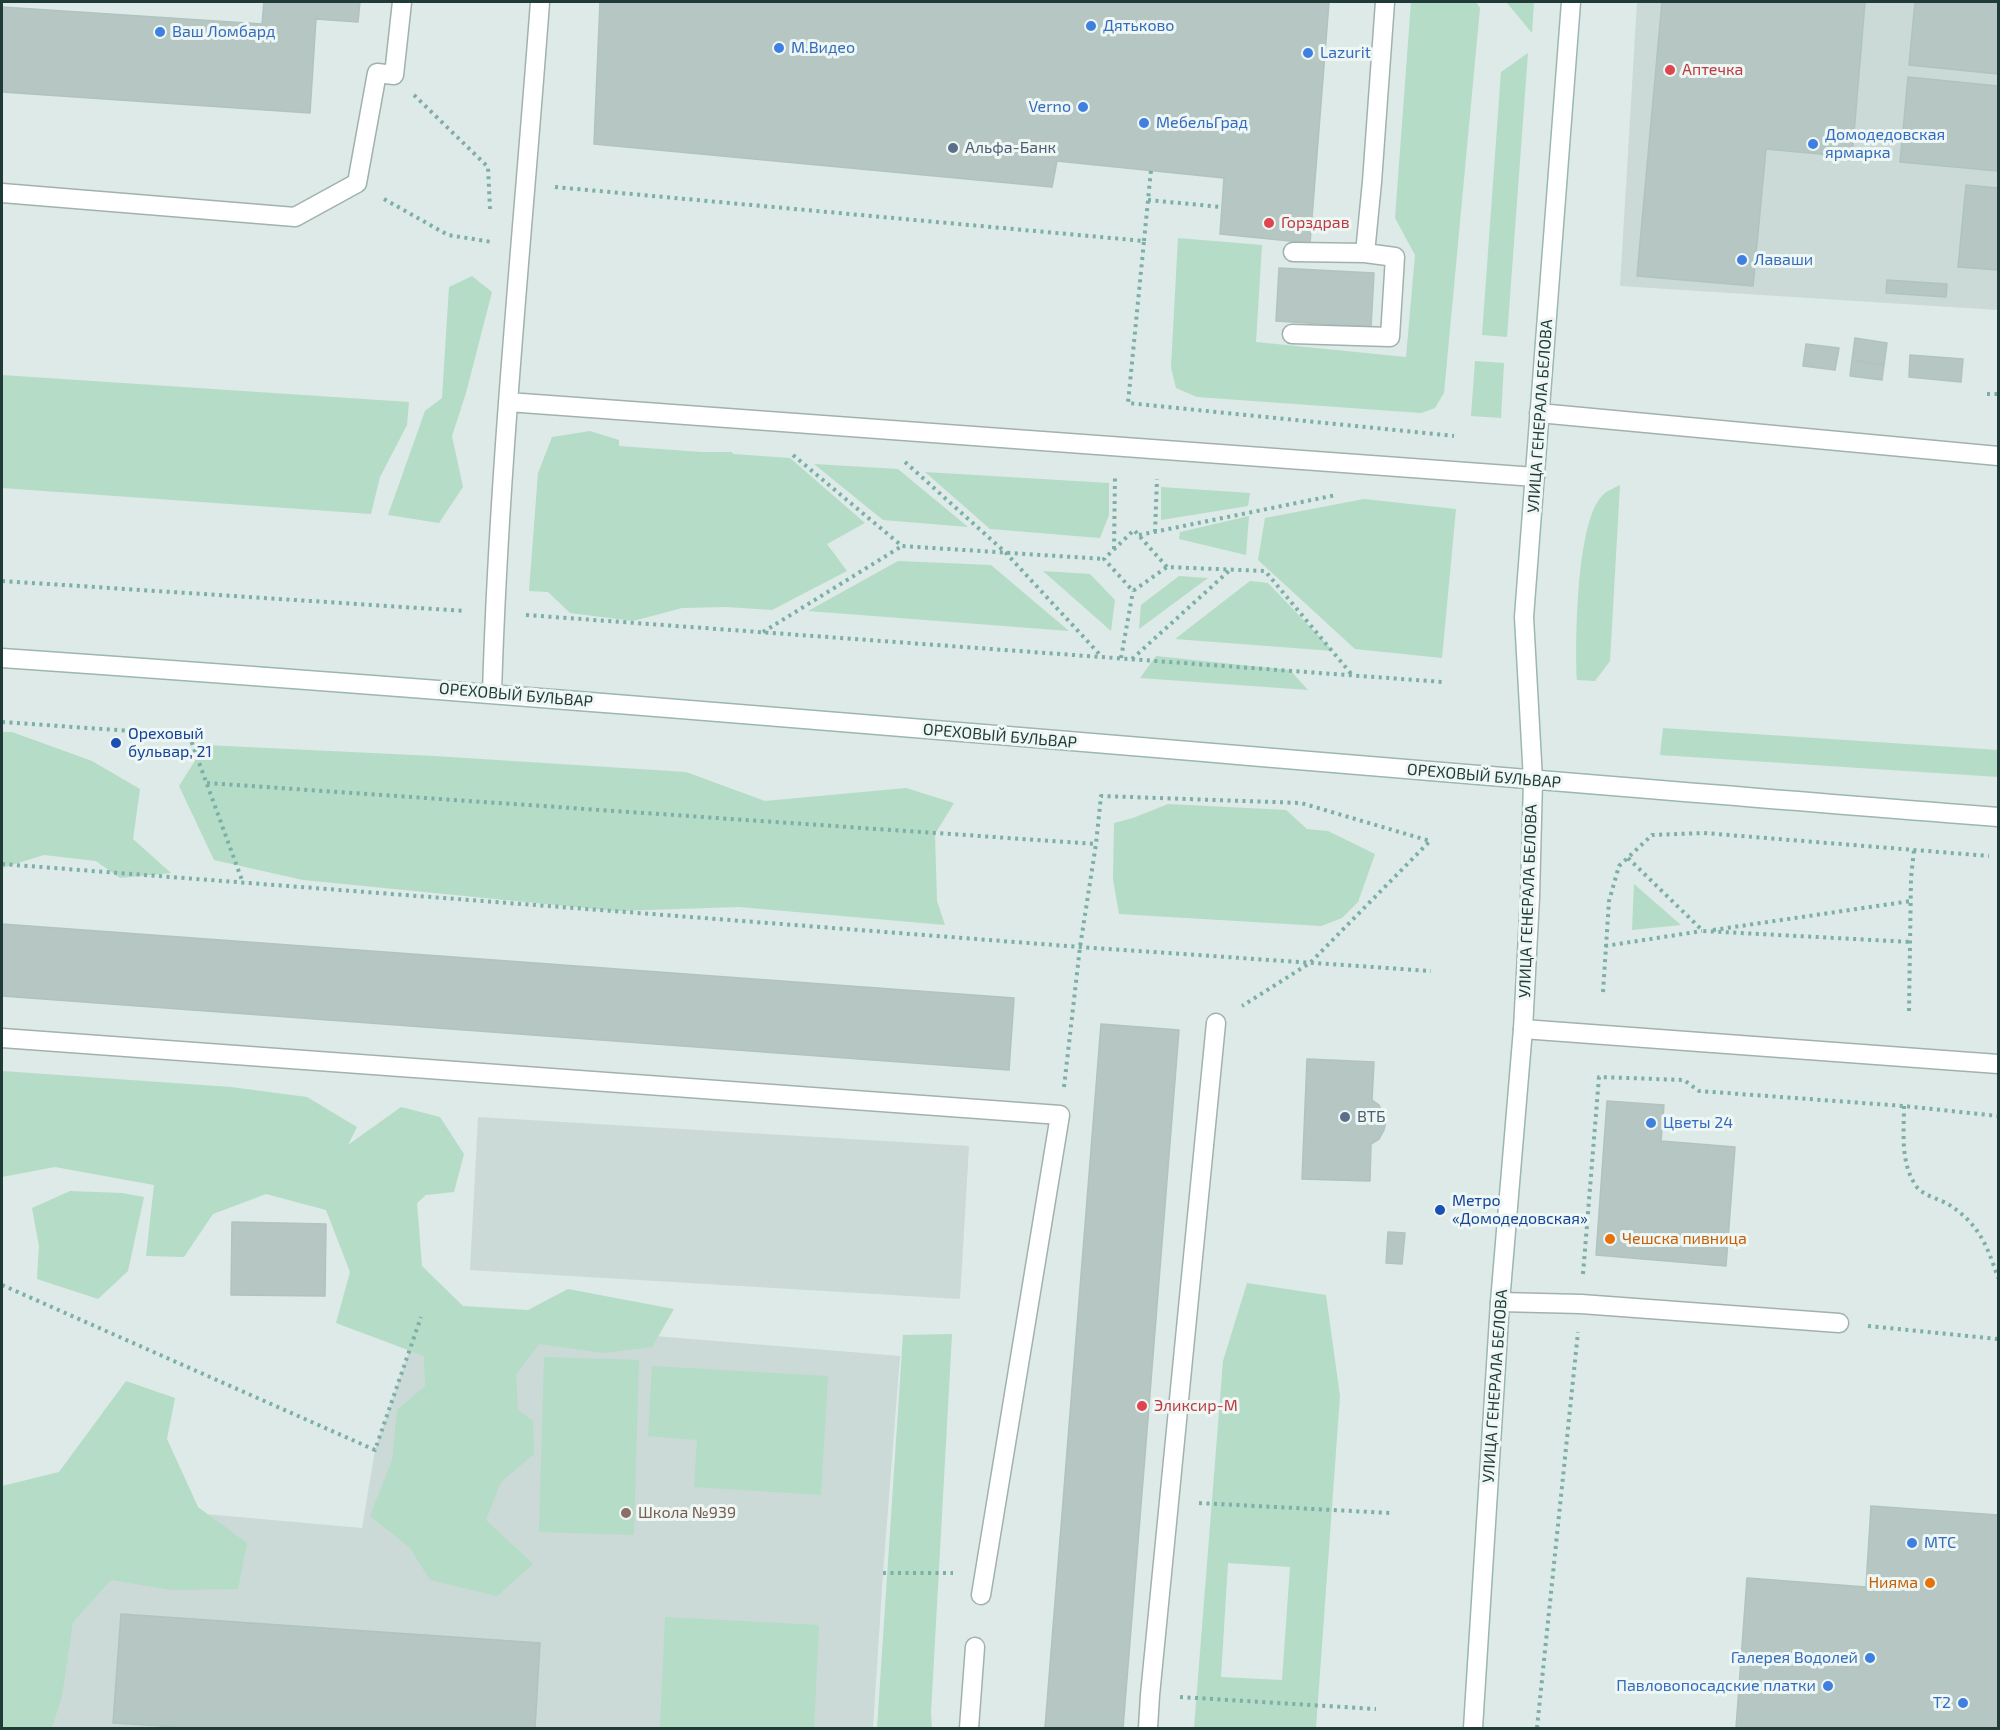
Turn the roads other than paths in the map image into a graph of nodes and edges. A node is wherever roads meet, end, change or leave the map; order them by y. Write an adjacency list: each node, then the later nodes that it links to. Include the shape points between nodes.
1 (402, 2): 5 (main road, via 394,75 377,74 357,183 295,217)
2 (540, 2): 9 (main road)
3 (1385, 2): 7 (main road)
4 (1571, 2): 10 (main road, УЛИЦА ГЕНЕРАЛА БЕЛОВА)
5 (2, 193)
6 (1293, 252): 7 (main road)
7 (1365, 253): 8 (main road, via 1395,257 1390,337)
8 (1292, 334)
9 (508, 402): 12 (main road); 14 (main road)
10 (1539, 413): 11 (main road); 12 (main road, УЛИЦА ГЕНЕРАЛА БЕЛОВА)
11 (1998, 456)
12 (1535, 477): 15 (main road, УЛИЦА ГЕНЕРАЛА БЕЛОВА, via 1524,617)
13 (2, 658): 14 (main road, ОРЕХОВЫЙ БУЛЬВАР)
14 (492, 693): 15 (main road, ОРЕХОВЫЙ БУЛЬВАР)
15 (1533, 780): 16 (main road, ОРЕХОВЫЙ БУЛЬВАР); 18 (main road, УЛИЦА ГЕНЕРАЛА БЕЛОВА)
16 (1998, 817)
17 (1216, 1023): 26 (main road)
18 (1522, 1029): 20 (main road); 21 (main road, УЛИЦА ГЕНЕРАЛА БЕЛОВА)
19 (2, 1038): 23 (main road, via 1060,1114)
20 (1998, 1064)
21 (1500, 1302): 22 (main road, via 1581,1304); 27 (main road, УЛИЦА ГЕНЕРАЛА БЕЛОВА)
22 (1839, 1323)
23 (981, 1595)
24 (975, 1647): 25 (main road)
25 (969, 1728)
26 (1148, 1728)
27 (1473, 1728)

